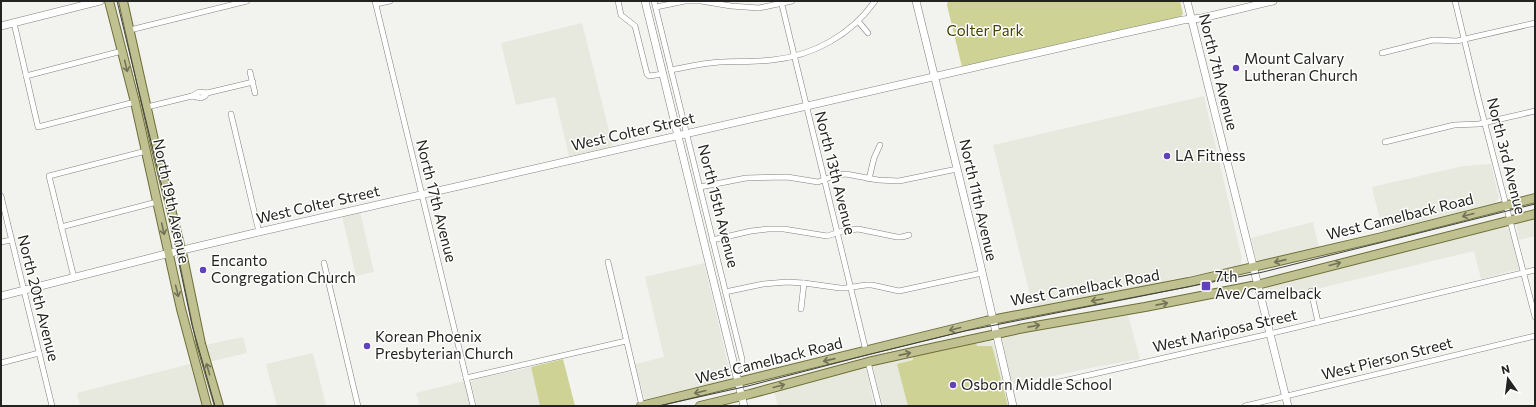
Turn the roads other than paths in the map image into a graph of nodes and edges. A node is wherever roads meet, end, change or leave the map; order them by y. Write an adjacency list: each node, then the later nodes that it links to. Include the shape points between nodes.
1 (100, 1): 20 (street)
2 (109, 1): 26 (main road, North 19th Avenue)
3 (124, 1): 23 (main road, North 19th Avenue)
4 (247, 1): 23 (street)
5 (390, 1): 15 (street)
6 (618, 1): 31 (street, via 621,15 635,26 647,74)
7 (645, 1): 31 (street, North 15th Avenue)
8 (654, 1): 17 (street, North 15th Avenue)
9 (792, 1): 16 (street)
10 (875, 1): 19 (street)
11 (916, 1): 33 (street, North 11th Avenue)
12 (1187, 1): 18 (street, North 7th Avenue)
13 (1273, 1): 18 (street, West Colter Street)
14 (1455, 1): 25 (street, North 3rd Avenue)
15 (375, 3): 51 (street, North 17th Avenue)
16 (781, 3): 17 (street, via 746,8 685,1); 28 (street, North 13th Avenue)
17 (656, 7): 29 (street, North 15th Avenue)
18 (1191, 19): 33 (street, West Colter Street); 69 (street, North 7th Avenue)
19 (858, 21): 24 (street); 28 (street, via 820,48)
20 (14, 22): 22 (street); 32 (street)
21 (1535, 23): 25 (street)
22 (1, 26)
23 (130, 30): 38 (main road, North 19th Avenue)
24 (868, 33)
25 (1465, 39): 27 (street, via 1433,40); 41 (street, North 3rd Avenue)
26 (122, 52): 32 (street); 36 (main road, North 19th Avenue, one-way to 36)
27 (1382, 53)
28 (795, 56): 29 (street, via 773,60 706,63); 37 (street, North 13th Avenue)
29 (671, 70): 42 (street, North 15th Avenue)
30 (250, 72): 34 (street)
31 (663, 74): 43 (street, North 15th Avenue)
32 (26, 76): 36 (street, via 38,127)
33 (935, 77): 37 (street, West Colter Street); 47 (street, North 11th Avenue)
34 (252, 82): 35 (street); 38 (street, via 207,93 201,98 192,96)
35 (255, 93)
36 (134, 102): 46 (main road, North 19th Avenue)
37 (806, 106): 42 (street, West Colter Street); 49 (street, North 13th Avenue)
38 (146, 107): 65 (main road, North 19th Avenue)
39 (1535, 111): 41 (street)
40 (231, 114): 59 (street)
41 (1485, 123): 44 (street, via 1454,125); 55 (street, North 3rd Avenue)
42 (686, 134): 43 (street, West Colter Street); 50 (street, North 15th Avenue)
43 (678, 136): 51 (street, West Colter Street); 85 (street, North 15th Avenue)
44 (1384, 142)
45 (880, 145): 48 (street)
46 (146, 151): 54 (main road, North 19th Avenue); 58 (street, via 49,176)
47 (957, 169): 48 (street, via 899,181); 72 (street, North 11th Avenue)
48 (868, 179): 49 (street, via 846,174)
49 (824, 180): 50 (street, via 818,182 787,177 752,177); 60 (street, North 13th Avenue)
50 (700, 187): 63 (street, North 15th Avenue)
51 (422, 195): 59 (street, West Colter Street); 96 (street, North 17th Avenue)
52 (1, 196): 62 (street, North 20th Avenue)
53 (1535, 198): 55 (main road, West Camelback Road)
54 (156, 202): 58 (street); 66 (main road, North 19th Avenue, one-way to 66)
55 (1506, 205): 57 (street, North 3rd Avenue); 69 (main road, West Camelback Road, one-way to 69)
56 (1535, 214): 57 (main road, West Camelback Road)
57 (1510, 220): 71 (street, North 3rd Avenue); 75 (main road, West Camelback Road, one-way to 57)
58 (61, 227): 73 (street)
59 (258, 232): 65 (street, West Colter Street)
60 (837, 234): 61 (street, via 858,229 897,237); 63 (street, via 828,236 768,229); 76 (street, North 13th Avenue)
61 (909, 234)
62 (11, 240): 64 (street); 77 (street, North 20th Avenue)
63 (712, 240): 79 (street, North 15th Avenue)
64 (1, 242)
65 (182, 250): 66 (street, West Colter Street); 103 (main road, North 19th Avenue, one-way to 65, via 202,344)
66 (168, 254): 73 (street, West Colter Street); 102 (main road, North 19th Avenue, one-way to 102)
67 (608, 262): 90 (street)
68 (324, 263): 104 (street)
69 (1253, 267): 75 (street, North 7th Avenue); 84 (main road, West Camelback Road, one-way to 84, via 1136,293)
70 (1535, 270): 71 (street, West Mariposa Street)
71 (1524, 272): 82 (street, North 3rd Avenue); 86 (street, West Mariposa Street)
72 (982, 273): 76 (street, via 904,291 893,291 872,285); 84 (street, North 11th Avenue)
73 (74, 278): 77 (street, West Colter Street)
74 (804, 283): 76 (street); 79 (street, via 780,282); 81 (street)
75 (1257, 285): 87 (main road, West Camelback Road, one-way to 75); 88 (street, North 7th Avenue)
76 (850, 288): 91 (street, North 13th Avenue)
77 (23, 291): 80 (street, West Colter Street); 92 (street, North 20th Avenue)
78 (1311, 291): 86 (street)
79 (725, 292): 83 (street, North 15th Avenue)
80 (1, 296)
81 (801, 309)
82 (1535, 317)
83 (732, 319): 85 (street); 95 (street, North 15th Avenue, via 742,359 740,365)
84 (993, 319): 87 (street, North 11th Avenue); 91 (main road, West Camelback Road, one-way to 91)
85 (723, 322): 95 (street, North 15th Avenue)
86 (1318, 322): 88 (street, West Mariposa Street)
87 (996, 334): 93 (main road, West Camelback Road, one-way to 87); 110 (street, North 11th Avenue)
88 (1269, 334): 98 (street, West Mariposa Street); 100 (street, North 7th Avenue)
89 (1535, 336): 100 (street, West Pierson Street)
90 (626, 341): 96 (street); 106 (street)
91 (866, 351): 97 (main road, West Camelback Road, one-way to 97)
92 (39, 353): 94 (street); 101 (street, North 20th Avenue)
93 (868, 362): 99 (main road, West Camelback Road, one-way to 93); 109 (street)
94 (1, 364)
95 (734, 367): 97 (street, North 15th Avenue)
96 (466, 378): 105 (street, North 17th Avenue)
97 (738, 382): 99 (street, North 15th Avenue); 106 (main road, West Camelback Road, one-way to 106)
98 (1037, 387)
99 (742, 396): 107 (main road, West Camelback Road); 108 (street, North 15th Avenue)
100 (1285, 396): 111 (street, West Pierson Street); 112 (street, North 7th Avenue)
101 (52, 406)
102 (207, 406)
103 (219, 406)
104 (358, 406)
105 (473, 406)
106 (641, 406)
107 (700, 406)
108 (744, 406)
109 (879, 406)
110 (1013, 406)
111 (1245, 406)
112 (1288, 406)

